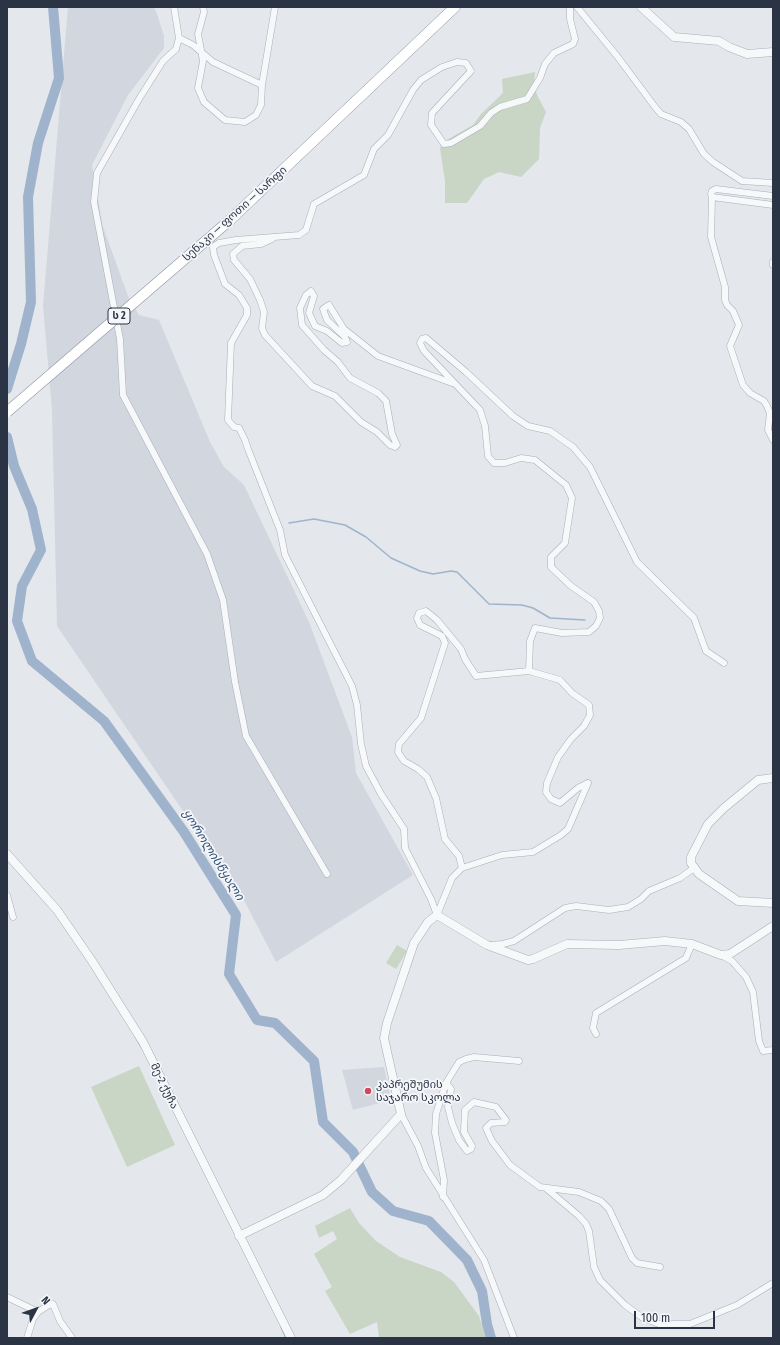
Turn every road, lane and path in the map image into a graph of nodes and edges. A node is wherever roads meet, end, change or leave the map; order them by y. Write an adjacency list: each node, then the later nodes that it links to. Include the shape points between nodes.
1 (174, 7): 8 (street)
2 (203, 7): 9 (street, via 198,34)
3 (275, 7): 11 (street)
4 (455, 7): 18 (highway, სენაკი — ფოთი — სარფი / ს 2, bridge, via 230,220)
5 (570, 7): 16 (street, via 575,39 573,44 554,53 545,64 527,99 500,107 480,126 452,143 444,144 431,125 432,113 470,71 466,63 457,62 442,67 420,80 388,135 374,149 364,175 314,204 306,230 300,235)
6 (577, 7): 12 (street, via 661,114 689,129 704,154 742,181)
7 (641, 7): 10 (street, via 674,37 719,40 747,54)
8 (180, 38): 9 (street); 26 (street, via 176,49 163,61 139,99 98,173 94,202 120,339 123,396 209,560 223,600 246,736)
9 (201, 52): 11 (street, via 213,62); 11 (street, via 203,61 198,88 204,102 225,120 245,122 256,115 261,105)
10 (773, 52)
11 (262, 85)
12 (773, 183)
13 (773, 196): 14 (street, via 716,189 712,191)
14 (712, 197): 15 (street); 19 (street, via 710,237 725,287 724,300 733,311 739,325 730,346 743,385 767,406 770,413 768,430)
15 (773, 205)
16 (275, 237): 17 (street, via 261,244 242,246 233,254 234,260 250,279 260,300 264,312 262,328 265,335 312,386 335,396 361,422 377,432 390,445 397,445 392,434 386,401 378,393 350,378 302,325 300,308 306,295 311,292 314,296 309,312 315,326 327,331 342,343 347,342 327,320 323,309 329,305 344,329 378,356); 29 (street, via 236,240 219,243 213,247 225,284 239,296 247,308 247,315 231,343 228,420 234,427 239,428 245,440 280,530 285,555 352,686 366,766 404,829 405,848)
17 (453, 383): 20 (street, via 424,351 420,343 422,340 426,338 513,416 528,426 550,431 573,447 590,467 636,562 694,618 706,651); 21 (street, via 480,410 485,426 488,456 494,463 505,463 521,458 535,460 566,485 572,498 565,543 551,557 551,567 565,581 594,602 600,618 596,626 588,632 562,633 535,628 530,641)
18 (7, 412)
19 (773, 440)
20 (724, 663)
21 (529, 671): 24 (street, via 560,680 572,694 589,705 590,715 558,757 546,792 551,799 560,803 588,783 568,829 557,838 533,852 502,854); 24 (street, via 476,676 461,649 437,620 426,611 419,613 417,618 420,626 442,636 445,643 421,718 399,744 398,752 404,761 427,777 436,798 445,839 459,856)
22 (773, 778): 25 (street, via 758,780 708,824 691,857)
23 (8, 856): 42 (street, მე-2 ქუჩა, via 56,910 143,1042)
24 (462, 868): 29 (street, via 452,878)
25 (694, 868): 28 (street, via 708,882 738,901); 33 (street, via 680,878 649,891 628,906 609,910 576,906 565,908 514,941)
26 (327, 874)
27 (7, 895): 30 (street)
28 (773, 903)
29 (437, 915): 33 (street); 39 (street, via 428,922 414,943 384,1038)
30 (13, 916)
31 (773, 926): 34 (street, via 730,954)
32 (692, 944): 33 (street, via 665,941 620,945 567,944 528,960); 34 (street); 35 (street, via 686,958 596,1013 593,1028)
33 (487, 945)
34 (721, 955): 36 (street, via 732,961 746,978 753,992 759,1041 763,1051)
35 (596, 1034)
36 (773, 1050)
37 (519, 1061): 38 (street, via 466,1058 459,1062)
38 (446, 1083): 40 (street, via 451,1089 448,1107 452,1123 467,1151 472,1146 464,1132 465,1110 474,1102 496,1106 506,1120 487,1125 492,1141 510,1165 523,1176); 41 (street, via 436,1114 435,1133 444,1180)
39 (401, 1114): 41 (street, via 426,1168); 42 (street, via 341,1180 322,1195)
40 (547, 1189): 43 (street, via 579,1192 601,1201 609,1209 632,1258 637,1262); 44 (street, via 586,1224 594,1267 600,1280 625,1305 643,1318 659,1324 690,1324 737,1305)
41 (443, 1197): 50 (street, via 484,1260)
42 (239, 1236): 49 (street, მე-2 ქუჩა)
43 (660, 1267)
44 (773, 1283)
45 (7, 1297): 46 (street)
46 (38, 1312): 47 (street, via 33,1318); 48 (street, via 53,1304 60,1321)
47 (28, 1338)
48 (72, 1338)
49 (291, 1338)
50 (514, 1338)

